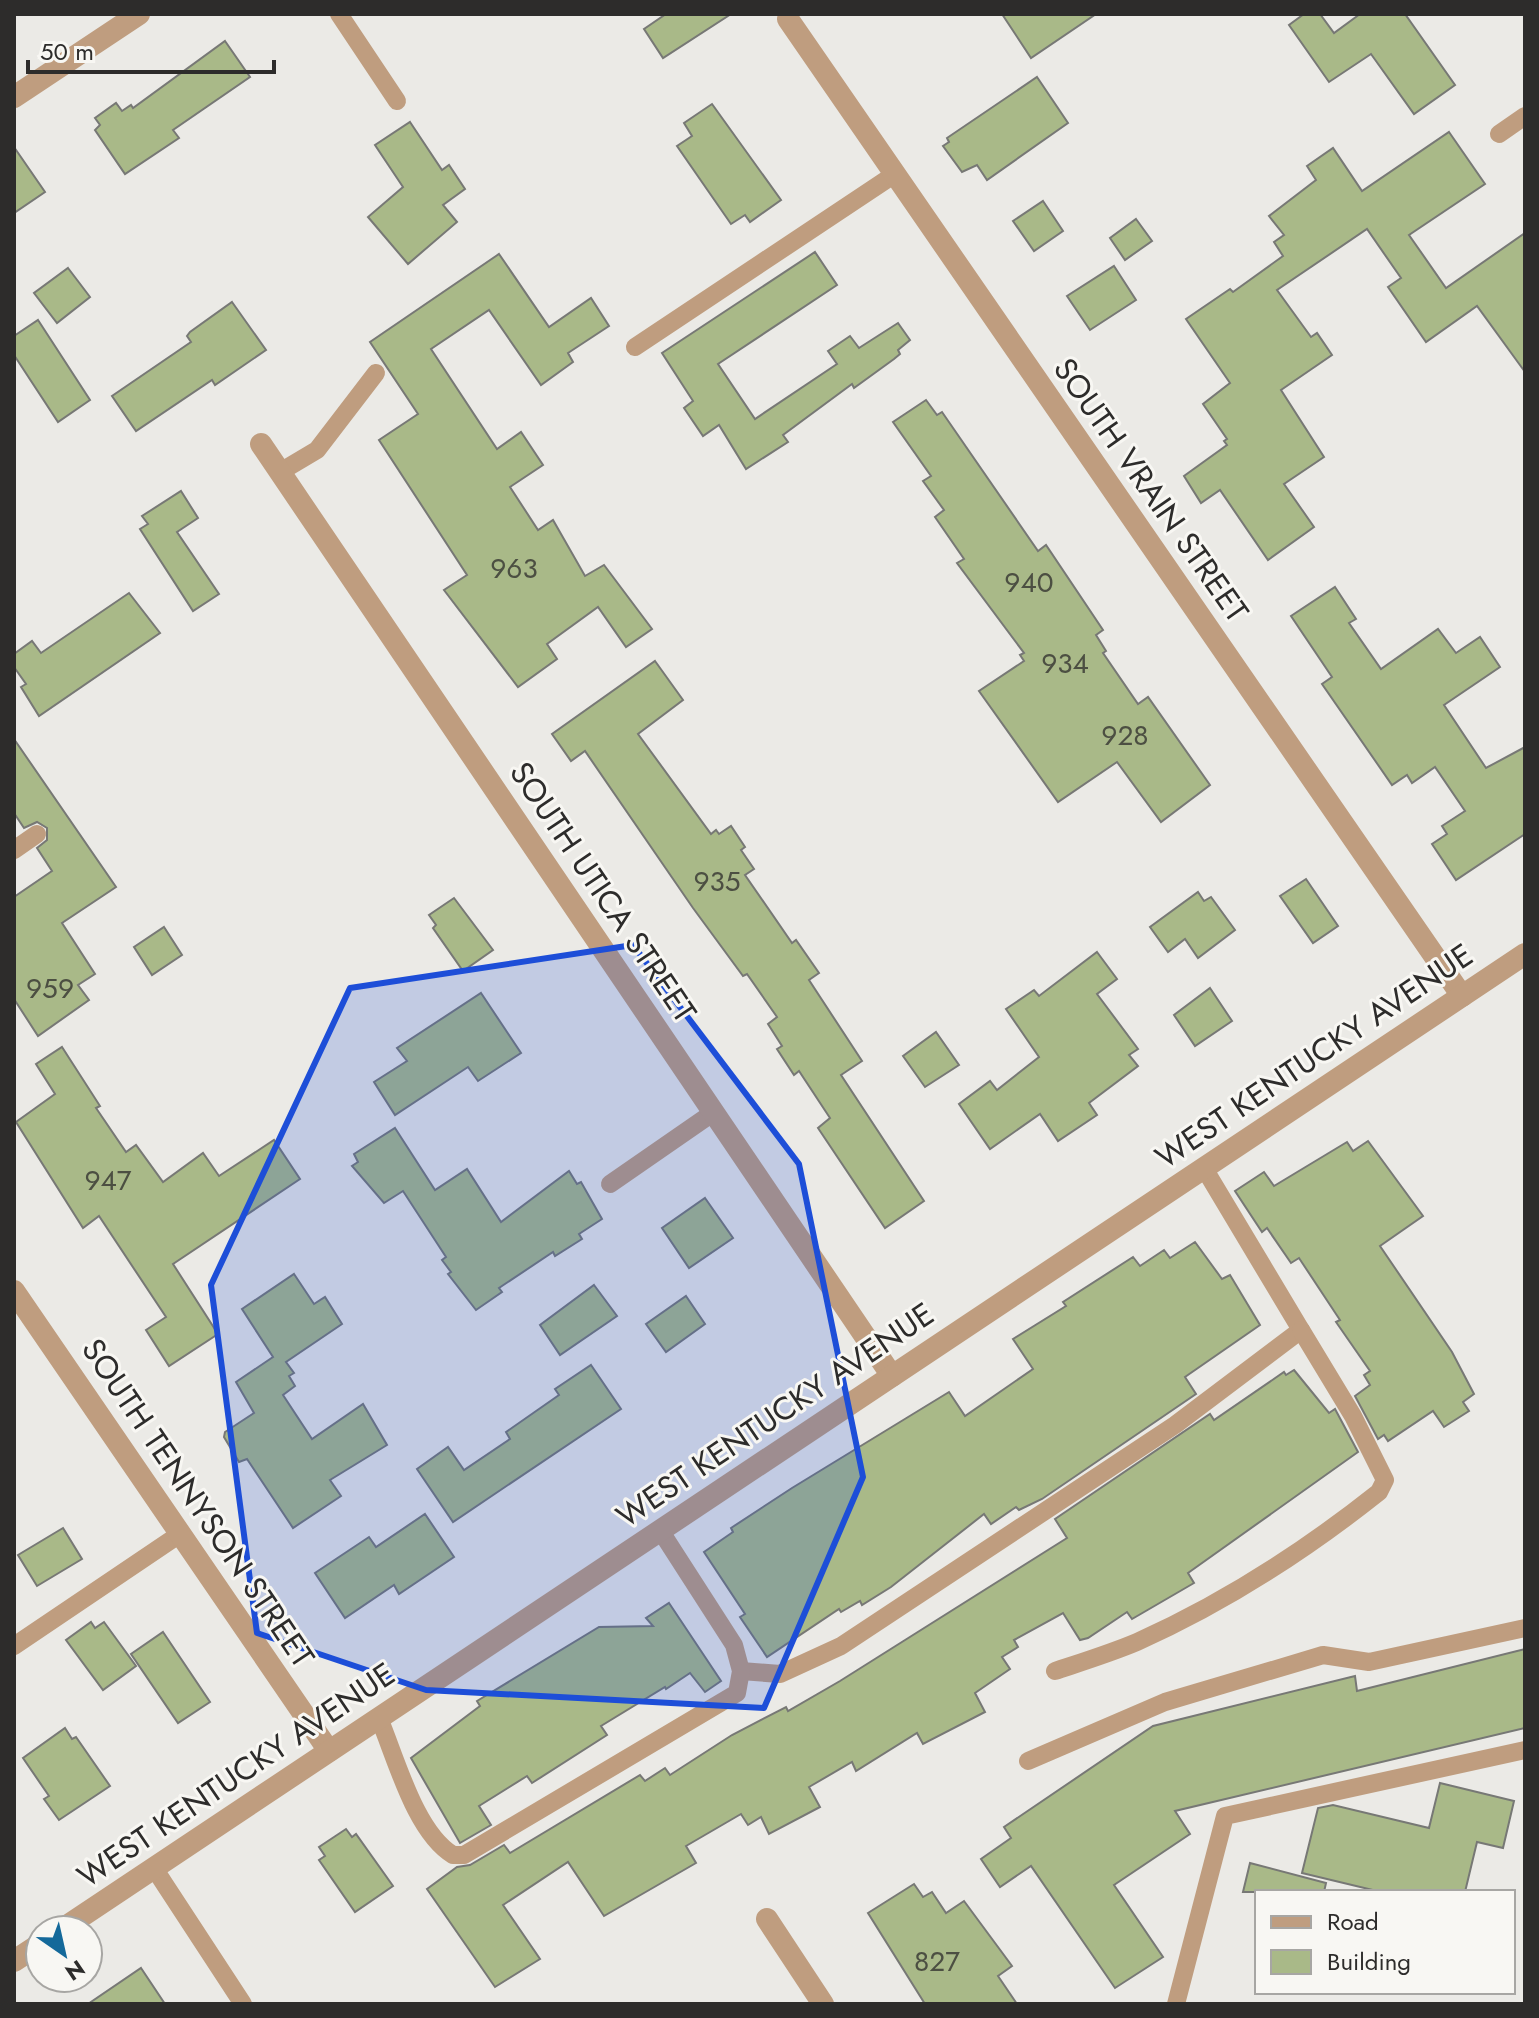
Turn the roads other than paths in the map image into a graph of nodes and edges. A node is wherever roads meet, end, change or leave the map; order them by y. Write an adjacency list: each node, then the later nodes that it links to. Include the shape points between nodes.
1 (139, 14): 4 (street)
2 (339, 14): 5 (lane)
3 (788, 19): 8 (street, SOUTH VRAIN STREET)
4 (14, 97)
5 (397, 101)
6 (1525, 116): 7 (lane)
7 (1499, 134)
8 (895, 174): 9 (lane); 16 (street, SOUTH VRAIN STREET)
9 (635, 347)
10 (376, 373): 12 (lane, via 317,450)
11 (261, 444): 12 (street, SOUTH UTICA STREET)
12 (280, 472): 17 (street, SOUTH UTICA STREET)
13 (37, 834): 14 (lane)
14 (14, 850)
15 (1525, 954): 16 (street, WEST KENTUCKY AVENUE)
16 (1462, 996): 18 (street, WEST KENTUCKY AVENUE)
17 (714, 1112): 19 (lane); 22 (street, SOUTH UTICA STREET)
18 (1204, 1168): 21 (lane); 22 (street, WEST KENTUCKY AVENUE)
19 (610, 1184)
20 (14, 1291): 24 (street, SOUTH TENNYSON STREET)
21 (1301, 1330): 27 (lane, via 1175,1425 841,1646 780,1674); 28 (lane, via 1373,1453 1385,1480 1379,1492 1182,1620)
22 (892, 1376): 23 (street, WEST KENTUCKY AVENUE)
23 (660, 1530): 27 (lane, via 734,1645); 29 (street, WEST KENTUCKY AVENUE)
24 (180, 1534): 26 (lane); 31 (street, SOUTH TENNYSON STREET)
25 (1525, 1628): 32 (lane, via 1369,1662 1323,1655 1165,1702)
26 (14, 1646)
27 (741, 1671): 29 (lane, via 737,1693 464,1855 453,1855 433,1839)
28 (1055, 1671)
29 (379, 1718): 31 (street, WEST KENTUCKY AVENUE)
30 (1525, 1750): 38 (lane, via 1225,1816)
31 (329, 1751): 33 (street, WEST KENTUCKY AVENUE)
32 (1028, 1761)
33 (154, 1868): 34 (street, WEST KENTUCKY AVENUE); 36 (lane)
34 (85, 1914)
35 (767, 1919): 37 (street)
36 (243, 2004)
37 (823, 2004)
38 (1176, 2004)

